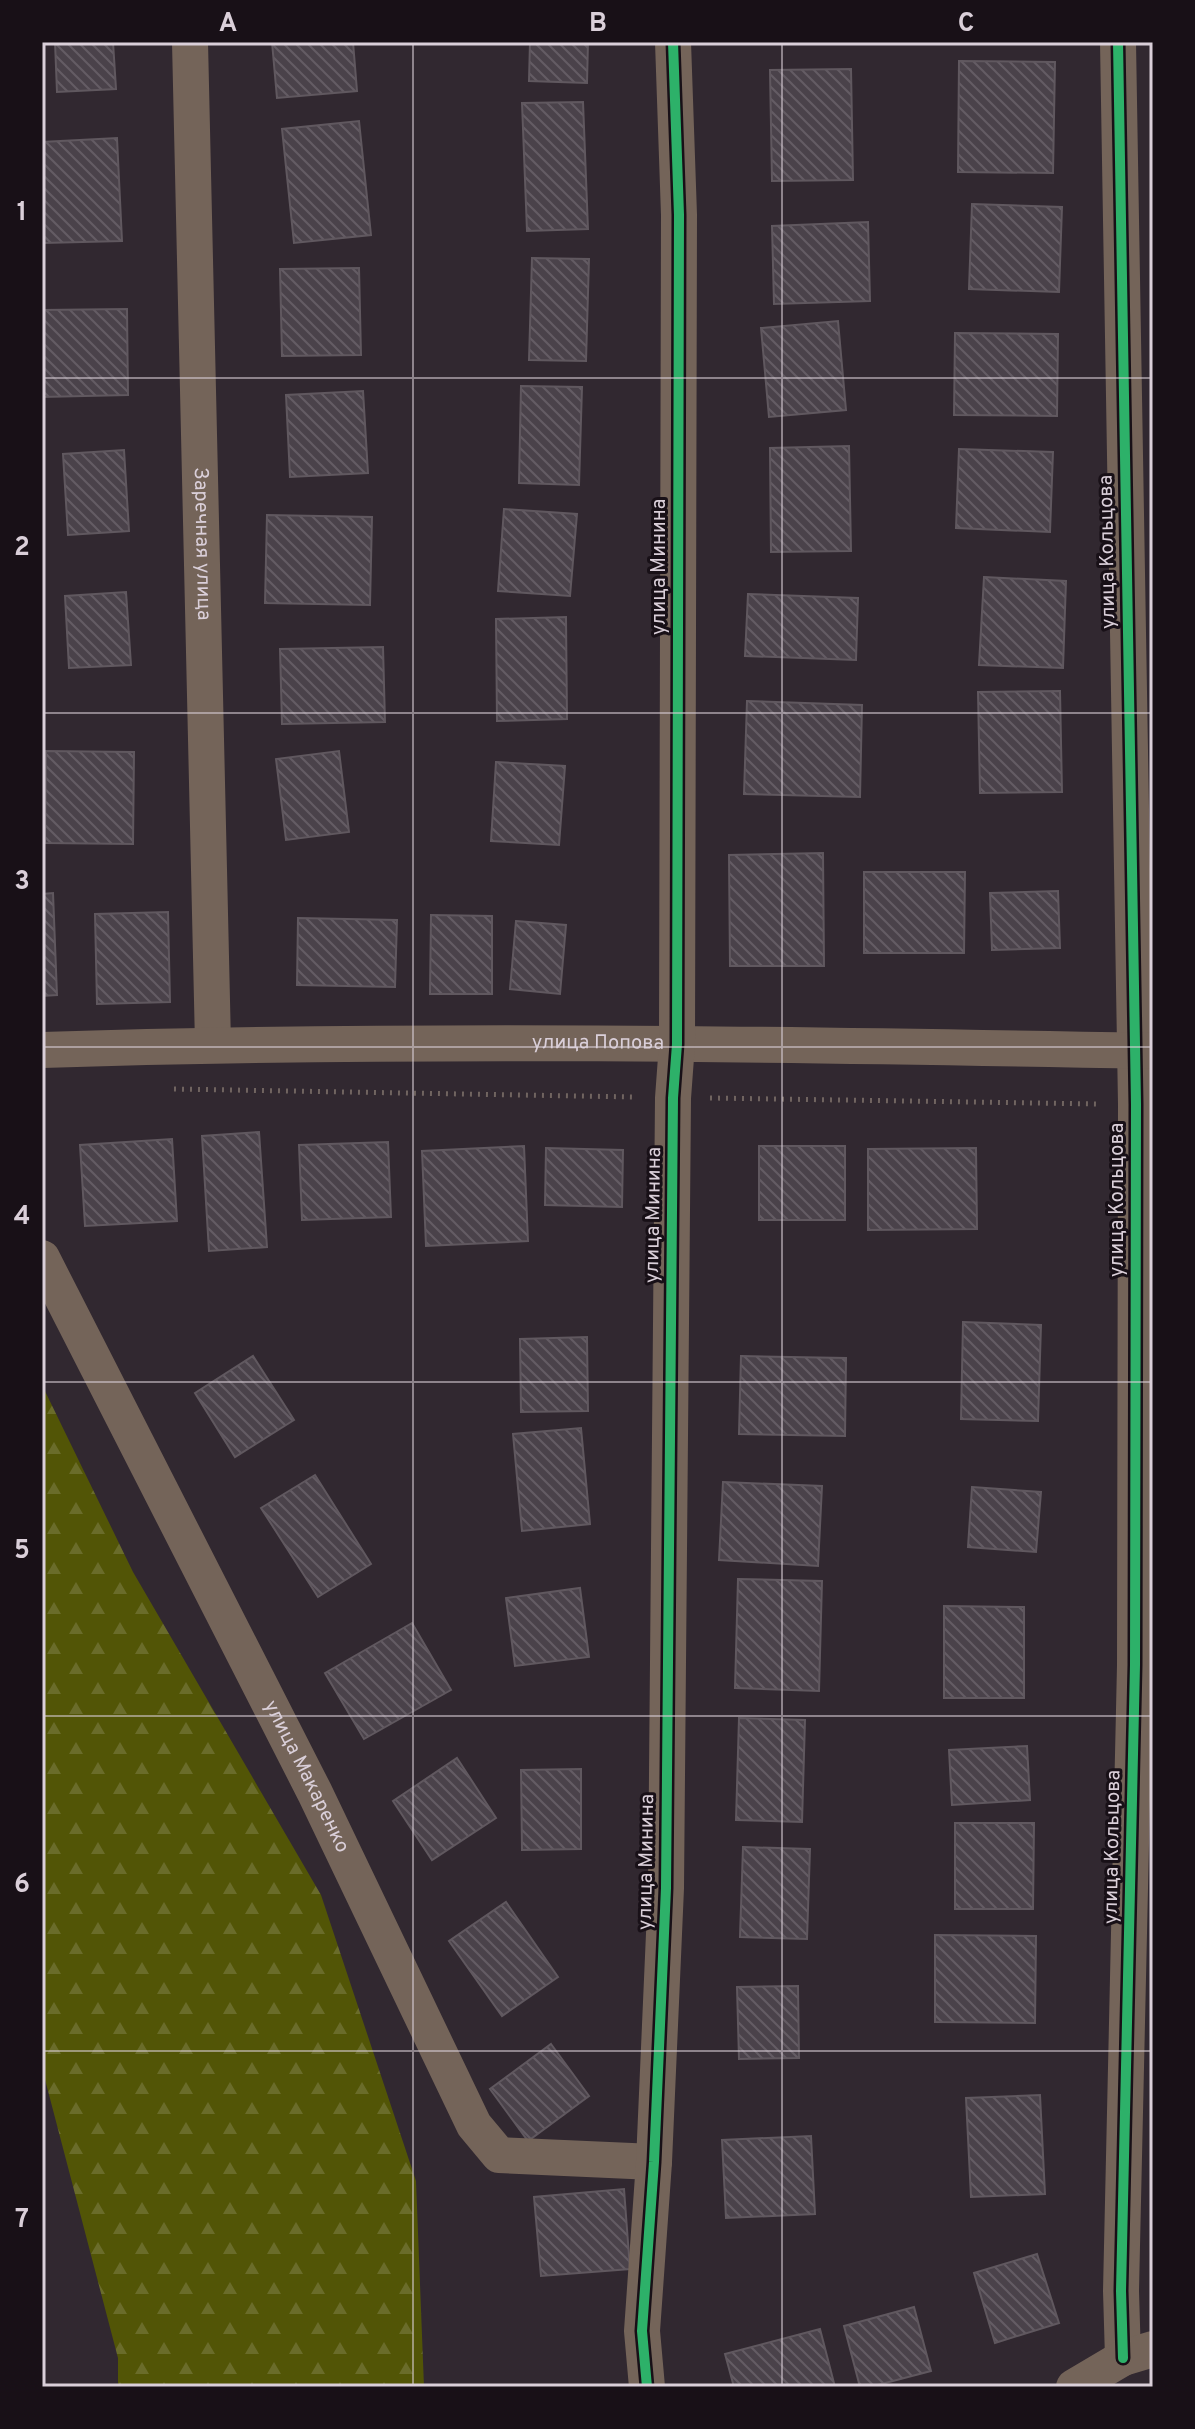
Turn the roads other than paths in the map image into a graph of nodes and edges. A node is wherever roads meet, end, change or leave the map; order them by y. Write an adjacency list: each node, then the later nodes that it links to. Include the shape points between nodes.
1 (190, 42): 4 (street, Заречная улица)
2 (673, 42): 5 (street, улица Минина, via 679,215)
3 (1118, 42): 7 (street, улица Кольцова)
4 (213, 1044): 5 (street, улица Попова); 6 (street, улица Попова)
5 (677, 1044): 7 (street, улица Попова); 9 (street, улица Минина, via 666,1888)
6 (42, 1050)
7 (1144, 1050): 10 (street, улица Кольцова, via 1136,1104 1135,1665 1121,2291)
8 (42, 1258): 9 (street, улица Макаренко, via 315,1793 474,2125 499,2155)
9 (654, 2162): 11 (street, улица Минина, via 642,2331)
10 (1138, 2353): 12 (street)
11 (647, 2387)
12 (1074, 2387)

